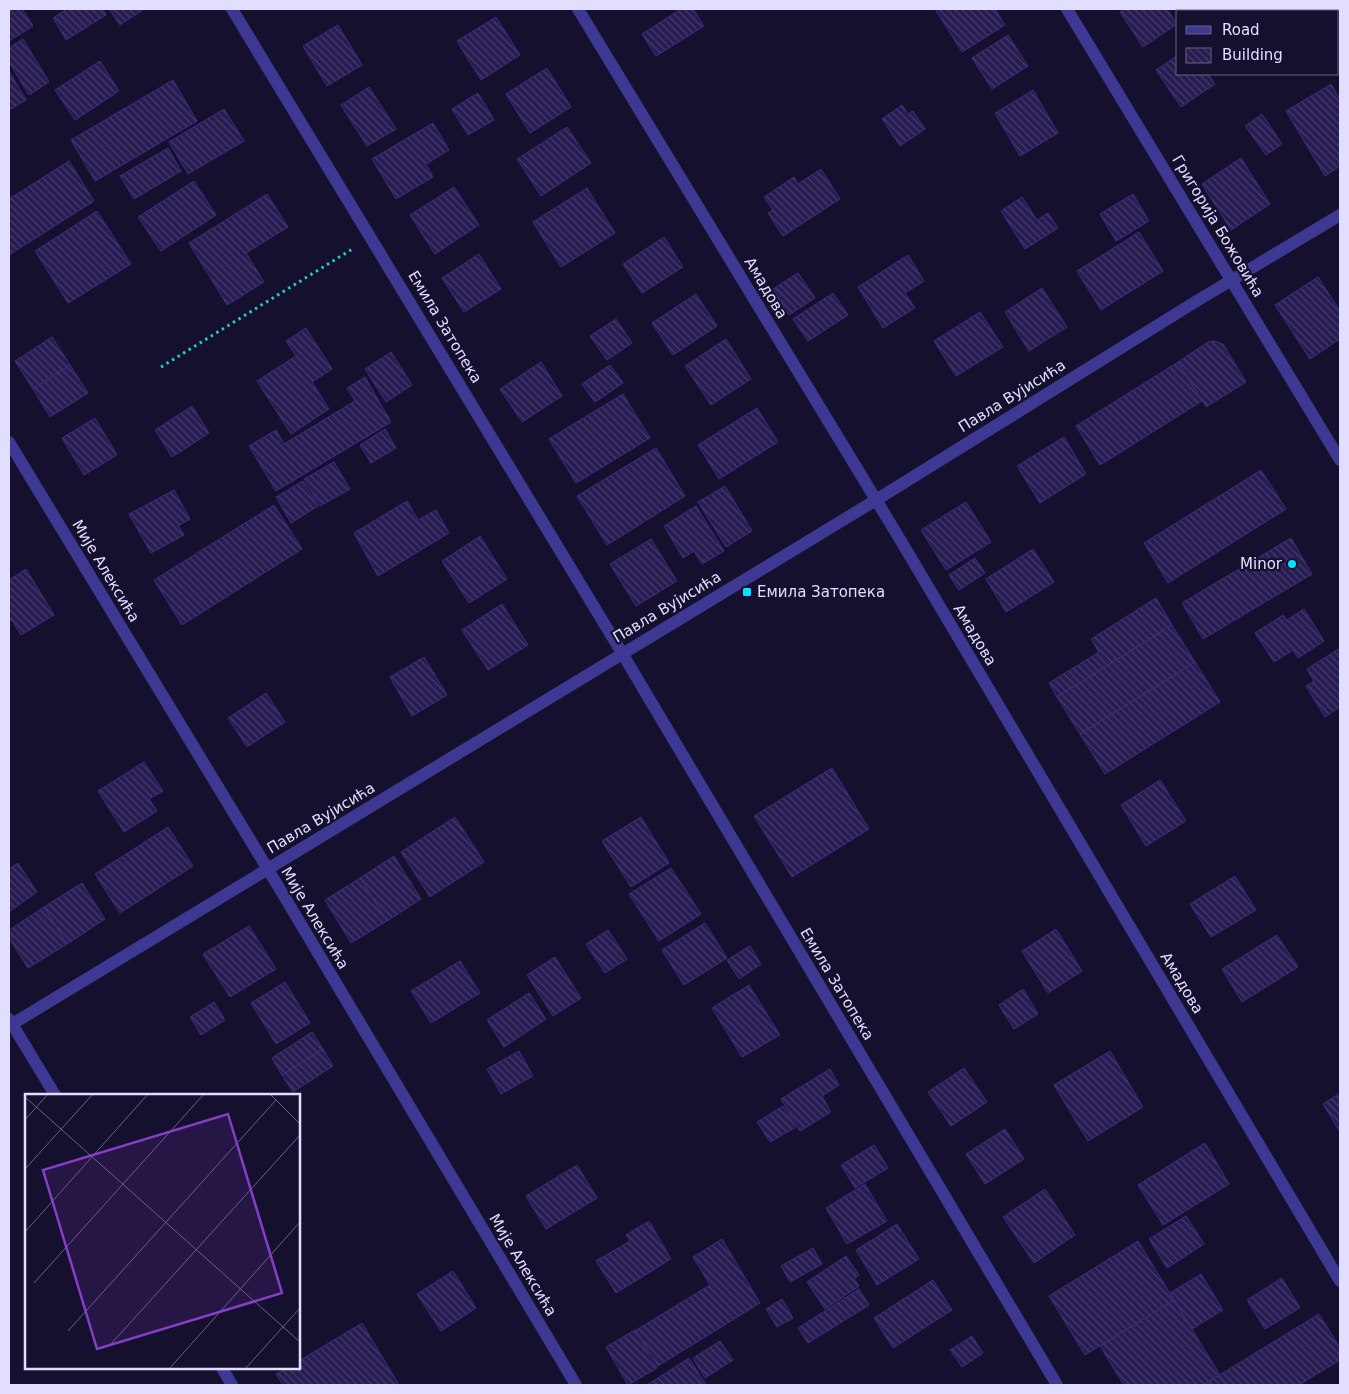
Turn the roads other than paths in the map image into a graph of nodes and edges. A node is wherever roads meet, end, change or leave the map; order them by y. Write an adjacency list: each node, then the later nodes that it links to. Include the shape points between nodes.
1 (232, 9): 9 (street, Емила Затопека)
2 (578, 9): 8 (street, Амадова)
3 (1067, 9): 5 (street, Григорија Божовића)
4 (1340, 215): 5 (street, Павла Вујисића)
5 (1232, 280): 7 (street, Григорија Божовића); 8 (street, Павла Вујисића)
6 (9, 442): 10 (street, Мије Алексића)
7 (1340, 460)
8 (876, 500): 9 (street, Павла Вујисића); 13 (street, Амадова)
9 (622, 653): 10 (street, Павла Вујисића); 17 (street, Емила Затопека)
10 (267, 870): 11 (street, Павла Вујисића); 16 (street, Мије Алексића)
11 (10, 1023): 12 (street)
12 (54, 1094)
13 (1340, 1280)
14 (223, 1369): 15 (street)
15 (232, 1385)
16 (576, 1385)
17 (1057, 1385)

